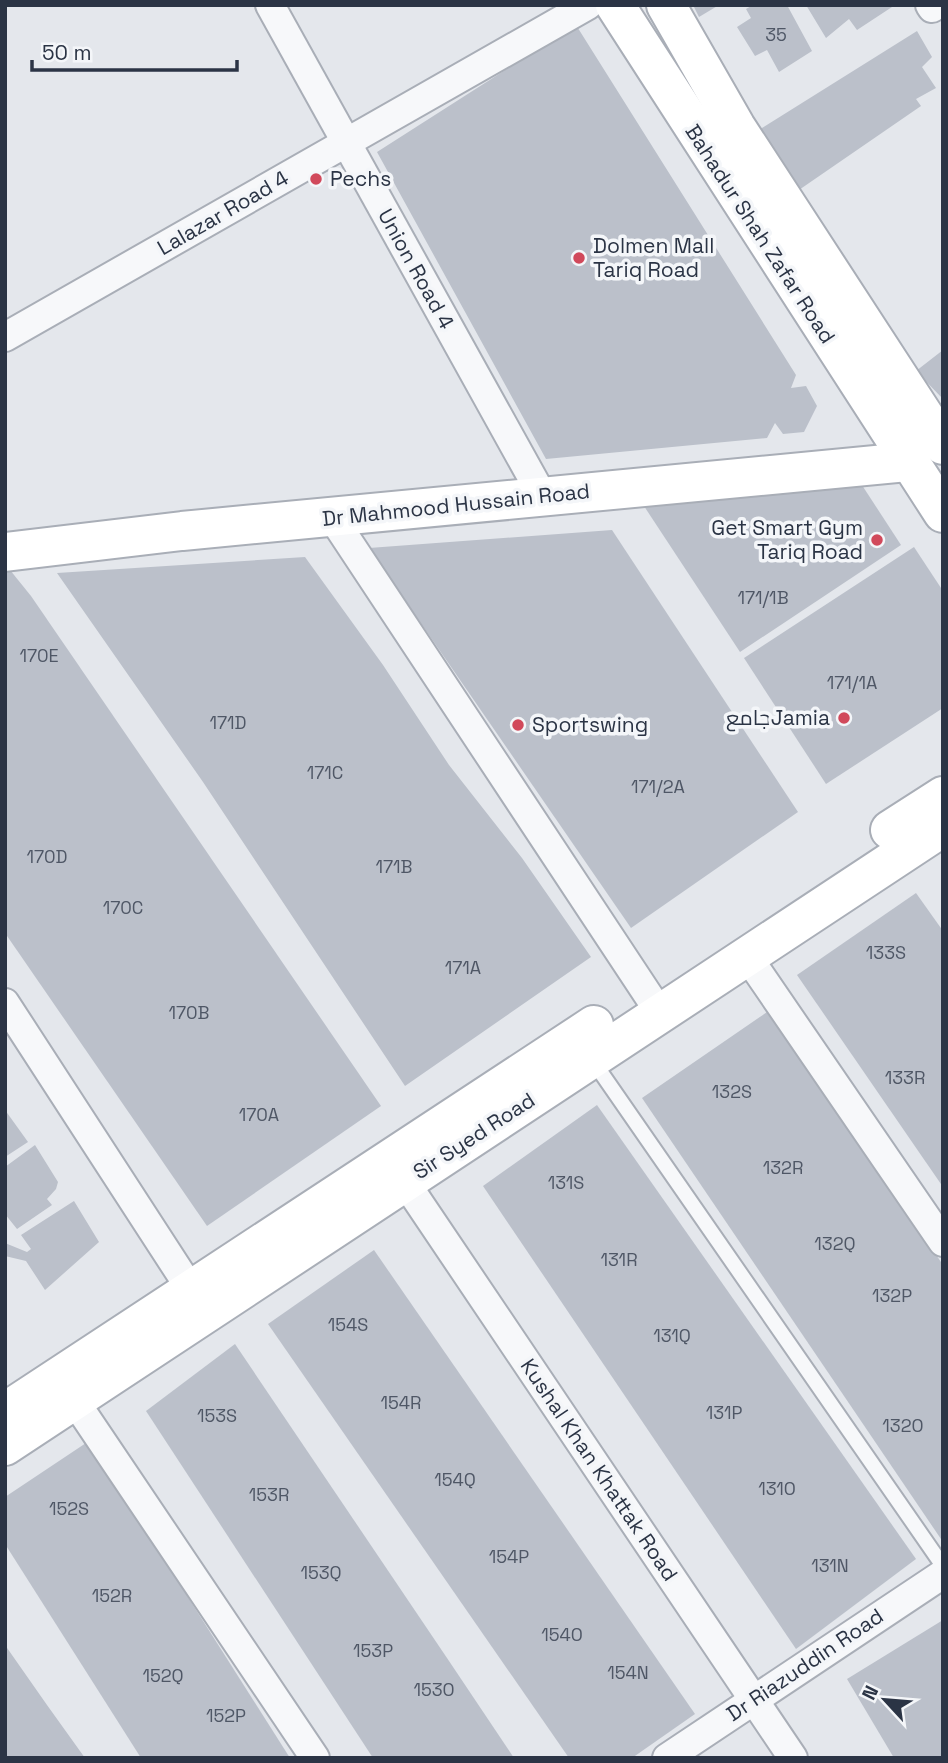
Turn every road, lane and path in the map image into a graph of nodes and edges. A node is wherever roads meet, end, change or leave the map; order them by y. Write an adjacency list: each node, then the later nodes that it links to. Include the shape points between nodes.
1 (270, 5): 5 (street, Union Road 4)
2 (588, 5): 5 (street, Lalazar Road 4)
3 (615, 5): 8 (main road, Bahadur Shah Zafar Road)
4 (666, 5): 7 (main road, Bahadur Shah Zafar Road, via 736,127)
5 (346, 143): 6 (street, Lalazar Road 4); 9 (street, Union Road 4)
6 (5, 337)
7 (943, 445)
8 (907, 462): 9 (main road, Dr Mahmood Hussain Road); 10 (main road, Bahadur Shah Zafar Road)
9 (543, 497): 11 (main road, Dr Mahmood Hussain Road)
10 (943, 513)
11 (332, 517): 12 (main road, Dr Mahmood Hussain Road); 16 (street)
12 (5, 552)
13 (943, 796): 16 (main road, Sir Syed Road)
14 (943, 827): 15 (main road, Sir Syed Road)
15 (747, 956): 16 (main road, Sir Syed Road); 20 (street)
16 (652, 1002): 18 (main road, Sir Syed Road); 21 (main road, Sir Syed Road)
17 (5, 1003): 21 (street)
18 (591, 1059): 19 (main road, Sir Syed Road); 25 (lane)
19 (405, 1182): 21 (main road, Sir Syed Road); 27 (street, Kushal Khan Khattak Road)
20 (943, 1242)
21 (199, 1301): 22 (main road, Sir Syed Road); 23 (main road, Sir Syed Road)
22 (74, 1400): 24 (main road, Sir Syed Road); 28 (street)
23 (5, 1412)
24 (5, 1446)
25 (943, 1566)
26 (943, 1574): 27 (street, Dr Riazuddin Road)
27 (753, 1699): 29 (street, Dr Riazuddin Road); 30 (street, Kushal Khan Khattak Road)
28 (315, 1758)
29 (667, 1758)
30 (793, 1758)

